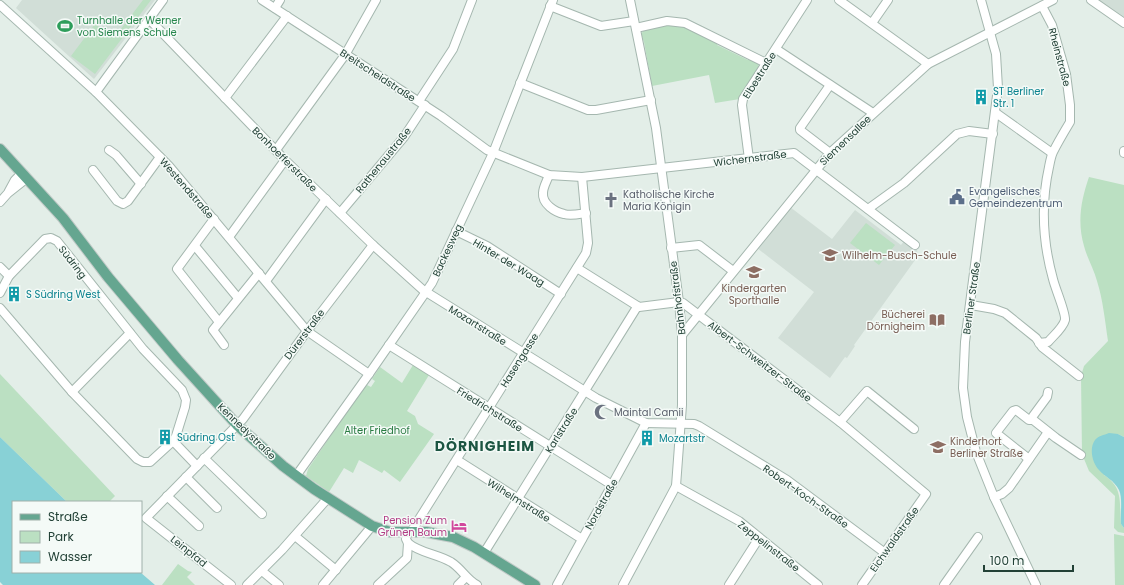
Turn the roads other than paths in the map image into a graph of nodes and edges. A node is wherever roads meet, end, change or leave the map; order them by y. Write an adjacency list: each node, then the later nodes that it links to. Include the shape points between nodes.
1 (163, 0): 18 (street)
2 (262, 0): 16 (street, Breitscheidstraße)
3 (280, 0): 16 (street)
4 (376, 0): 24 (street)
5 (472, 0): 32 (street, Rathenaustraße, via 453,49)
6 (630, 0): 21 (street, Bahnhofstraße)
7 (807, 0): 23 (street, Elbestraße)
8 (839, 0): 19 (street)
9 (888, 0): 19 (street)
10 (981, 0): 22 (street, Berliner Straße)
11 (1054, 0): 15 (street, Siemensallee)
12 (1091, 0): 20 (street)
13 (552, 3): 21 (street, via 601,26); 27 (street, Backesweg)
14 (0, 5): 29 (street, Westendstraße)
15 (1042, 6): 22 (street, Siemensallee); 41 (street, Rheinstraße, via 1054,30 1070,97 1070,122)
16 (275, 8): 17 (street, Breitscheidstraße)
17 (287, 16): 24 (street, Breitscheidstraße); 30 (street)
18 (149, 19): 29 (street); 30 (street, Bonhoefferstraße)
19 (872, 23): 26 (street)
20 (1124, 23)
21 (635, 24): 25 (street, via 667,21 685,23); 31 (street, Bahnhofstraße)
22 (991, 31): 26 (street, Siemensallee); 34 (street, Berliner Straße, via 998,71)
23 (776, 49): 25 (street, Elbestraße); 28 (street)
24 (346, 54): 32 (street, Breitscheidstraße); 38 (street)
25 (766, 63): 43 (street, Elbestraße, via 742,102)
26 (928, 64): 33 (street, Siemensallee)
27 (520, 83): 31 (street, via 588,110); 39 (street, Backesweg)
28 (830, 85): 33 (street); 40 (street, via 800,130)
29 (96, 92): 42 (street, Westendstraße)
30 (223, 97): 38 (street, Bonhoefferstraße)
31 (650, 100): 45 (street, Bahnhofstraße)
32 (422, 103): 39 (street, Breitscheidstraße); 55 (street, Rathenaustraße, via 404,137)
33 (873, 113): 40 (street, Siemensallee)
34 (996, 113): 35 (street, Berliner Straße); 41 (street)
35 (993, 134): 54 (street, via 969,131 957,134 904,183); 75 (street, Berliner Straße)
36 (0, 149): 49 (main road, Kennedystraße)
37 (109, 150): 51 (street)
38 (276, 150): 44 (street, Bonhoefferstraße)
39 (493, 152): 48 (street, Breitscheidstraße); 58 (street, Backesweg)
40 (830, 153): 46 (street, Siemensallee)
41 (1052, 153): 83 (street, Rheinstraße, via 1045,193 1046,239 1053,279 1065,317 1062,326 1048,342)
42 (160, 157): 51 (street); 57 (street, Westendstraße)
43 (749, 159): 45 (street, Wichernstraße); 46 (street, Wichernstraße, via 794,153)
44 (285, 160): 52 (street, Bonhoefferstraße); 59 (street)
45 (661, 169): 50 (street, Wichernstraße); 63 (street, Bahnhofstraße)
46 (816, 169): 54 (street, Wichernstraße); 66 (street, Siemensallee)
47 (93, 170): 51 (street, via 121,204 128,201)
48 (549, 175): 50 (street, Breitscheidstraße); 56 (street, via 543,195 548,205 564,214)
49 (24, 176): 53 (street); 97 (main road, Kennedystraße, via 63,218 170,351)
50 (582, 177): 56 (street, Hasengasse)
51 (141, 184)
52 (326, 199): 55 (street, Bonhoefferstraße); 69 (street)
53 (0, 202)
54 (868, 209): 61 (street, Wichernstraße)
55 (340, 213): 60 (street, Bonhoefferstraße)
56 (586, 213): 65 (street, Hasengasse, via 588,247)
57 (214, 219): 59 (street, Westendstraße); 62 (street)
58 (456, 231): 70 (street, Backesweg); 72 (street, Hinter der Waag, via 487,246)
59 (229, 237): 67 (street, Westendstraße)
60 (373, 245): 70 (street, Bonhoefferstraße); 80 (street, Dürerstraße)
61 (915, 245)
62 (194, 246): 73 (street); 79 (street, via 177,269)
63 (671, 248): 66 (street, via 699,245); 74 (street, Bahnhofstraße)
64 (0, 266): 68 (street)
65 (577, 268): 72 (street, Hasengasse); 76 (street)
66 (733, 271): 78 (street, Siemensallee)
67 (259, 273): 69 (street, Westendstraße); 73 (street)
68 (9, 276): 71 (street, Südring); 81 (street, Südring, via 46,239 54,239)
69 (266, 282): 80 (street, Westendstraße)
70 (426, 292): 85 (street, Backesweg); 86 (street, Mozartstraße)
71 (0, 293)
72 (561, 294): 86 (street, Hasengasse)
73 (238, 298): 79 (street)
74 (678, 302): 76 (street); 78 (street, Albert-Schweitzer-Straße); 82 (street, Bahnhofstraße)
75 (971, 305): 83 (street, via 1005,313); 113 (street, Berliner Straße, via 964,356 963,388 976,452)
76 (637, 307): 89 (street, Karlstraße)
77 (0, 308): 90 (street, Südring)
78 (698, 314): 82 (street, Siemensallee); 94 (street, Albert-Schweitzer-Straße)
79 (219, 322): 84 (street, via 213,330)
80 (307, 331): 87 (street, Westendstraße); 97 (street, Dürerstraße)
81 (130, 333): 90 (street); 100 (street, Südring, via 185,395 185,406)
82 (682, 334): 96 (street, Bahnhofstraße)
83 (1039, 343): 88 (street)
84 (224, 345)
85 (389, 345): 87 (street, Backesweg); 92 (street, Friedrichstraße)
86 (524, 353): 89 (street, Mozartstraße); 92 (street, Hasengasse)
87 (369, 374): 107 (street, Backesweg)
88 (1079, 376)
89 (584, 391): 95 (street, Mozartstraße); 101 (street, Karlstraße)
90 (72, 392): 100 (street, Südring, via 142,462 150,462)
91 (1048, 392): 93 (street)
92 (490, 408): 101 (street, Friedrichstraße); 105 (street, Hasengasse)
93 (1033, 420): 99 (street); 104 (street, via 1029,420 1016,410 1013,411 996,433)
94 (840, 422): 98 (street, via 867,390); 111 (street, Albert-Schweitzer-Straße)
95 (646, 423): 96 (street, Mozartstraße); 109 (street, Nordstraße)
96 (681, 424): 110 (street, Bahnhofstraße); 128 (street, Robert-Koch-Straße, via 699,426 780,476)
97 (237, 425): 103 (street, Dürerstraße); 107 (main road, Kennedystraße)
98 (914, 429)
99 (1048, 432): 102 (street); 104 (street)
100 (173, 441): 106 (street)
101 (550, 446): 109 (street, Friedrichstraße); 115 (street, Karlstraße)
102 (1081, 455)
103 (204, 458): 106 (street, Dürerstraße); 117 (street)
104 (1029, 459): 113 (street, via 1009,488)
105 (457, 460): 115 (street, Wilhelmstraße); 121 (street, Hasengasse)
106 (196, 466): 108 (street, Dürerstraße)
107 (296, 476): 114 (main road, Kennedystraße)
108 (186, 477): 112 (street, Dürerstraße); 116 (street)
109 (612, 485): 125 (street, Nordstraße)
110 (676, 486): 124 (street, Zeppelinstraße, via 739,521); 141 (street, Bahnhofstraße)
111 (926, 494): 128 (street, Eichwaldstraße)
112 (167, 496): 118 (street, Dürerstraße); 119 (street)
113 (994, 497): 146 (street, Berliner Straße)
114 (328, 498): 120 (main road, Kennedystraße); 122 (street)
115 (517, 499): 125 (street, Wilhelmstraße); 127 (street, Karlstraße)
116 (217, 508)
117 (262, 514)
118 (146, 518): 132 (street, Leinpfad)
119 (199, 526)
120 (372, 526): 121 (main road, Kennedystraße, via 386,531); 129 (street)
121 (408, 532): 126 (street); 127 (main road, Kennedystraße, via 448,536)
122 (295, 536): 129 (street); 130 (street)
123 (978, 537): 145 (street)
124 (760, 538): 142 (street); 143 (street, Zeppelinstraße)
125 (582, 539): 140 (street, Nordstraße)
126 (408, 543): 131 (street, via 453,563); 136 (street, via 407,558)
127 (484, 553): 139 (main road, Kennedystraße)
128 (885, 553): 144 (street, Eichwaldstraße)
129 (336, 570): 135 (street)
130 (262, 571): 133 (street); 134 (street)
131 (466, 577): 137 (street); 138 (street)
132 (231, 585)
133 (247, 585)
134 (279, 585)
135 (323, 585)
136 (378, 585)
137 (458, 585)
138 (477, 585)
139 (535, 585)
140 (557, 585)
141 (623, 585)
142 (728, 585)
143 (818, 585)
144 (862, 585)
145 (944, 585)
146 (1036, 585)

